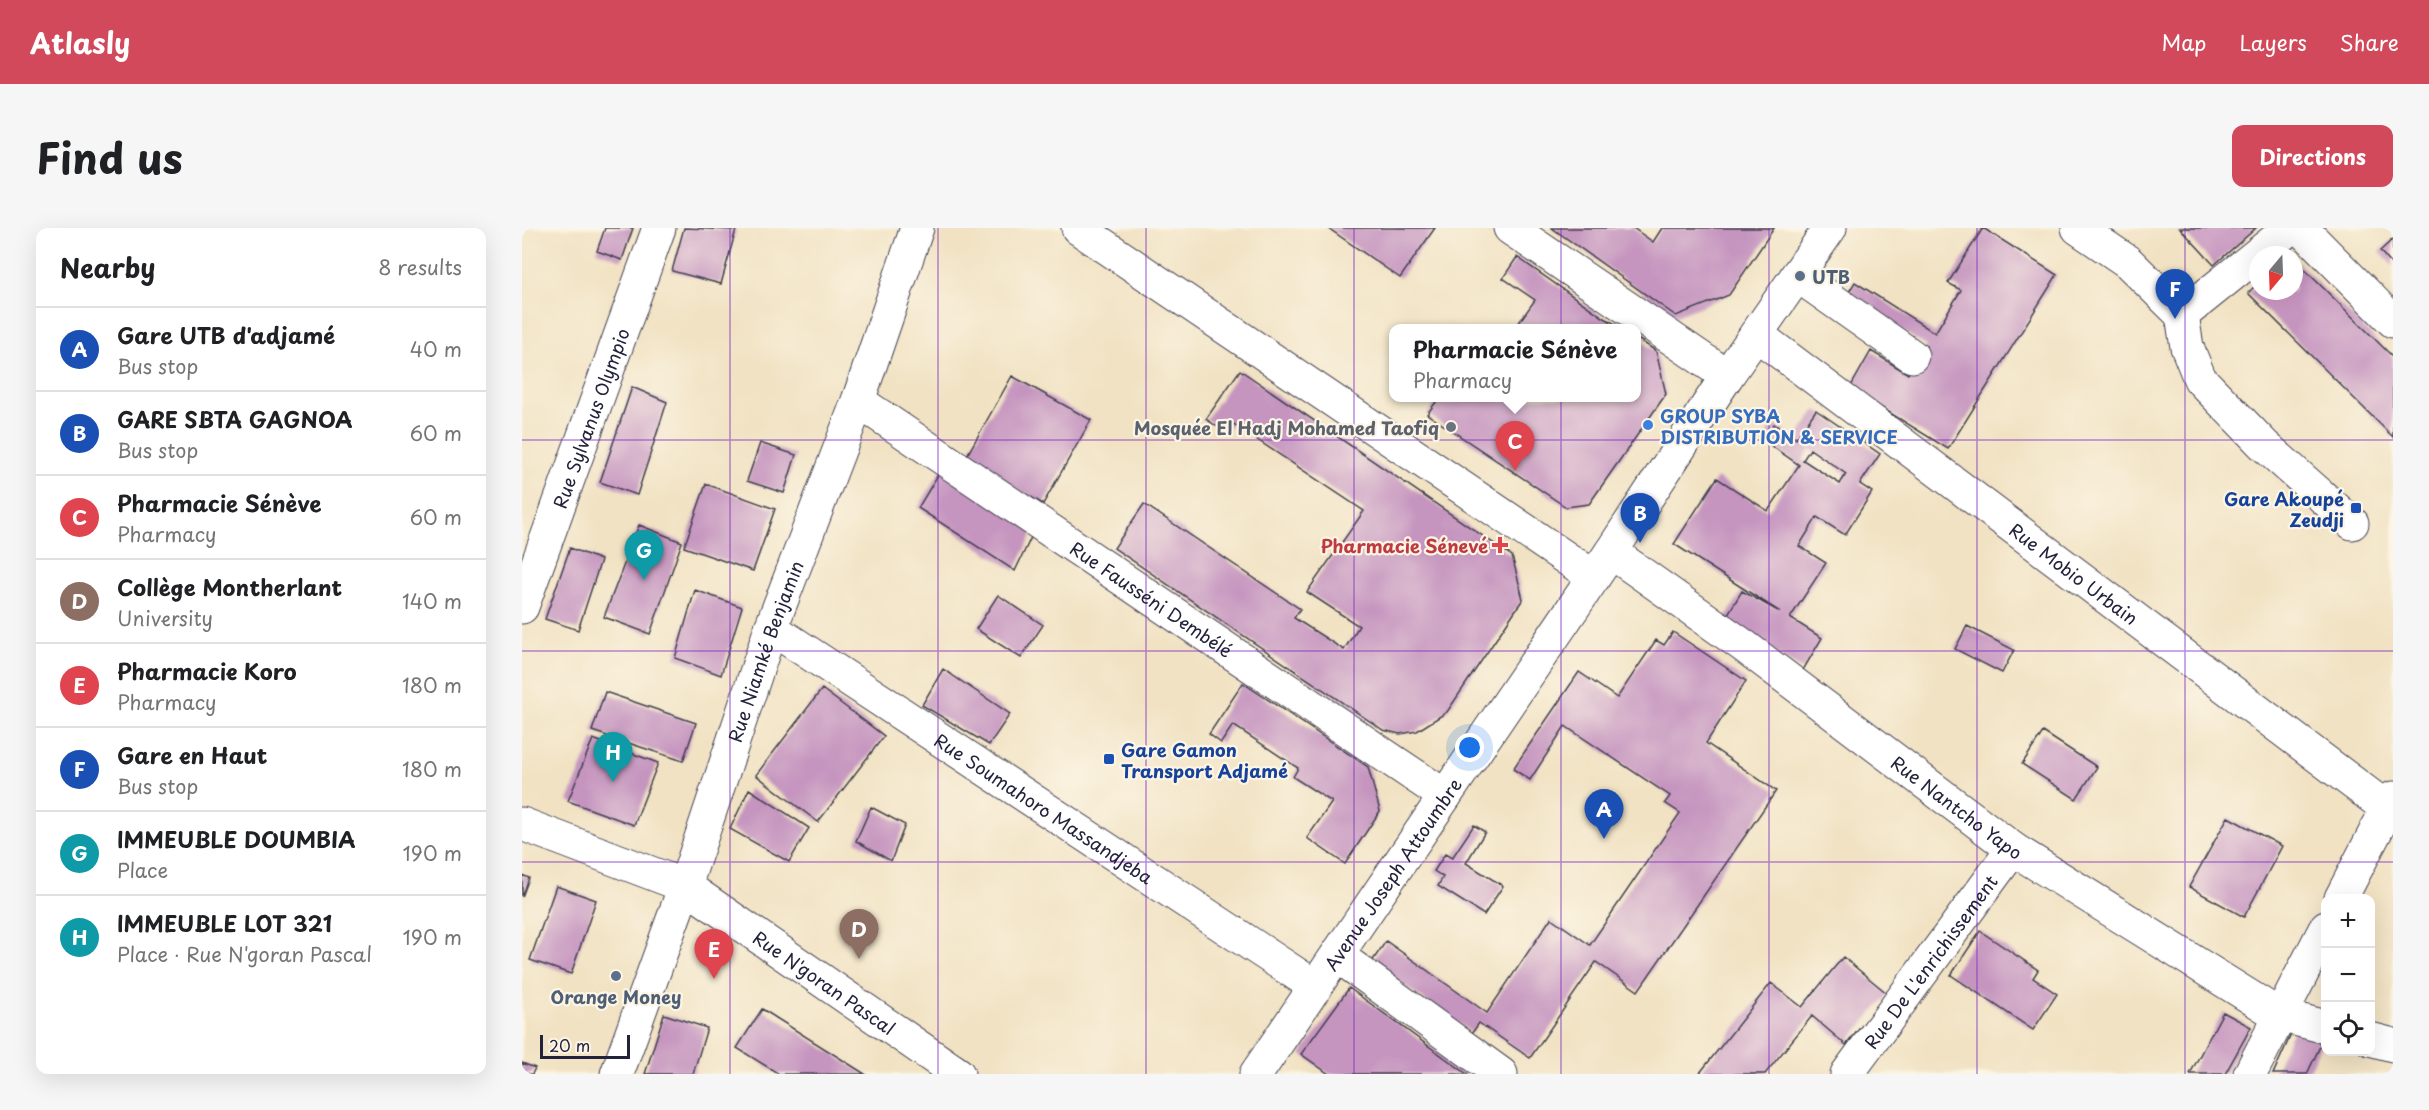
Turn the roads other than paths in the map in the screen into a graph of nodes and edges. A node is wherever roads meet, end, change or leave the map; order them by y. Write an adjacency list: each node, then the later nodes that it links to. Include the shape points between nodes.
1 (659, 228): 18 (street, Rue Sylvanus Olympio)
2 (917, 228): 15 (street, Rue Niamké Benjamin)
3 (1078, 228): 17 (street, Rue Nantcho Yapo)
4 (1510, 228): 14 (street)
5 (1830, 228): 9 (street, Avenue Joseph Attoumbre)
6 (2078, 228): 10 (street, via 2128,261)
7 (2290, 228): 10 (street)
8 (2301, 228): 11 (street)
9 (1797, 275): 12 (street, Avenue Joseph Attoumbre); 13 (street)
10 (2182, 315): 16 (street, via 2187,347 2200,379 2264,445)
11 (2393, 321)
12 (1756, 334): 14 (street, Avenue Joseph Attoumbre); 21 (street, Rue Mobio Urbain)
13 (1912, 356)
14 (1727, 376): 17 (street, Avenue Joseph Attoumbre)
15 (858, 401): 19 (street, Rue Niamké Benjamin); 20 (street, Rue Fausséni Dembélé)
16 (2352, 523)
17 (1603, 565): 20 (street, Avenue Joseph Attoumbre); 23 (street, Rue Nantcho Yapo, via 1753,652)
18 (522, 607)
19 (771, 628): 24 (street, Rue Niamké Benjamin); 28 (street, Rue Soumahoro Massandjeba)
20 (1445, 796): 27 (street, Avenue Joseph Attoumbre)
21 (2391, 806): 25 (street)
22 (522, 824): 24 (street, Rue N'goran Pascal)
23 (2013, 849): 29 (street, Rue Nantcho Yapo); 37 (street, Rue De L'enrichissement)
24 (685, 886): 33 (street, Rue Niamké Benjamin); 34 (street, Rue N'goran Pascal)
25 (2342, 894)
26 (2321, 935): 29 (street)
27 (1338, 956): 28 (street, Avenue Joseph Attoumbre); 36 (street)
28 (1317, 987): 35 (street, Avenue Joseph Attoumbre)
29 (2279, 1015): 30 (street, Rue Nantcho Yapo); 38 (street)
30 (2321, 1026)
31 (2375, 1040): 32 (street)
32 (2393, 1045)
33 (617, 1074)
34 (958, 1074)
35 (1256, 1074)
36 (1501, 1074)
37 (1847, 1074)
38 (2250, 1074)

